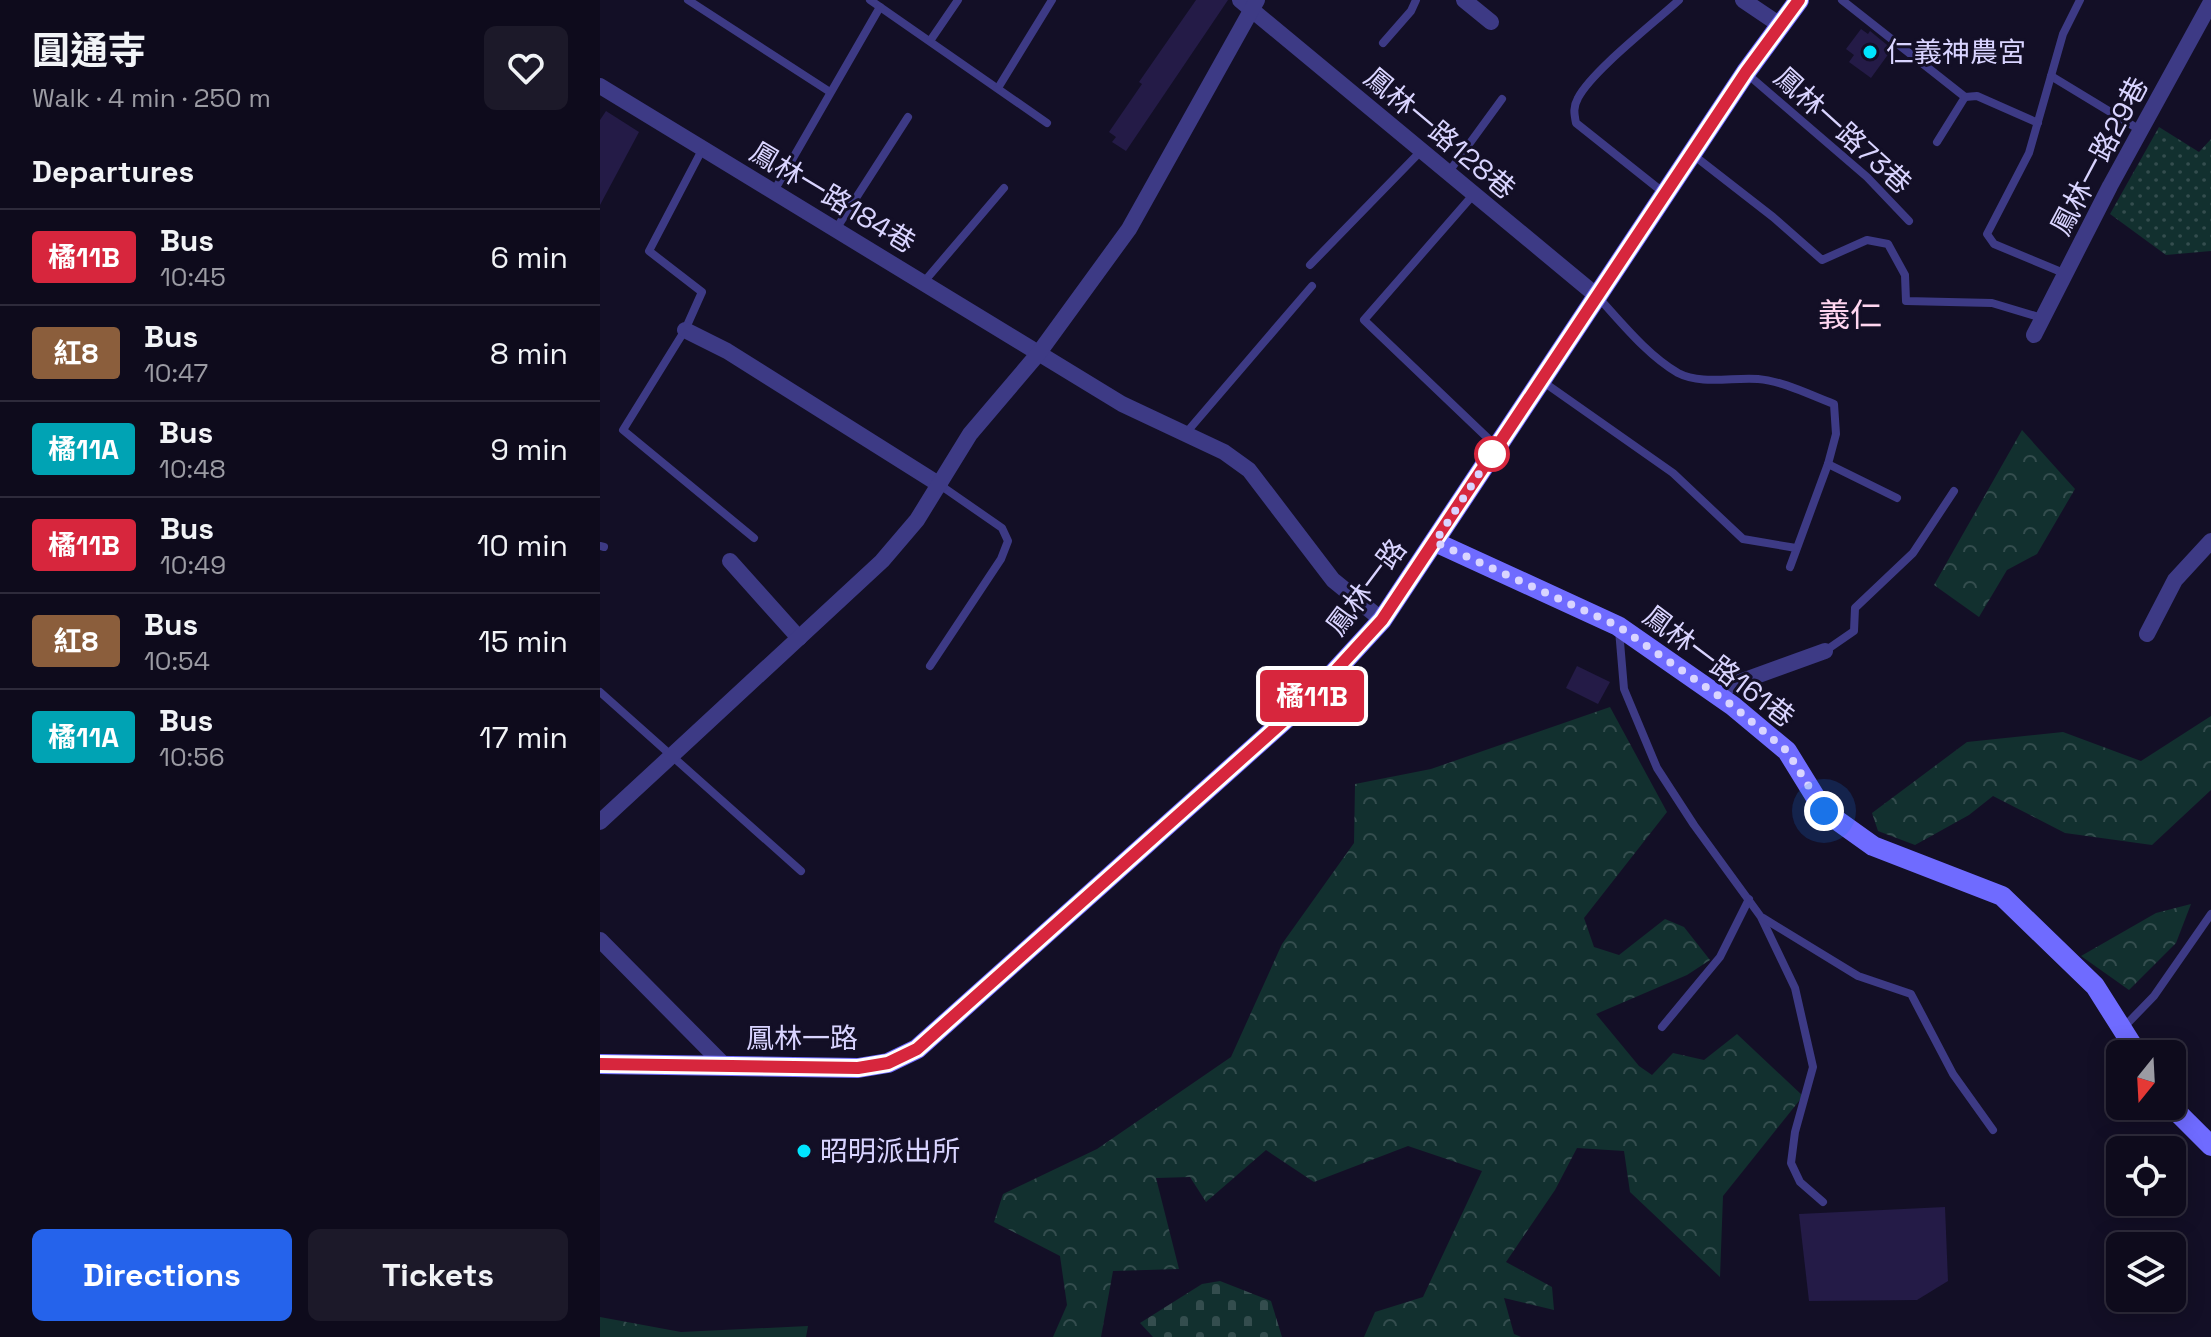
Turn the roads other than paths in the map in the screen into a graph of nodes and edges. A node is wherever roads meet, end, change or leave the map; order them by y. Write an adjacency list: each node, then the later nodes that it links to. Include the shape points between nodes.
1 (688, 0): 23 (lane)
2 (870, 0): 14 (lane)
3 (958, 0): 17 (lane)
4 (1052, 0): 22 (lane)
5 (1416, 0): 18 (lane)
6 (1464, 0): 15 (street)
7 (1679, 0): 37 (lane, via 1591,80 1574,110 1576,123)
8 (1743, 0): 16 (street)
9 (1799, 0): 16 (street, 鳳林一路)
10 (1842, 0): 24 (lane)
11 (2080, 0): 20 (lane)
12 (1249, 2): 32 (street, 鳳林一路128巷); 49 (street, via 1129,229)
13 (2211, 2): 29 (street, 鳳林一路29巷)
14 (880, 7): 17 (lane); 23 (lane)
15 (1491, 22)
16 (1780, 25): 19 (street, 鳳林一路)
17 (930, 41): 22 (lane)
18 (1383, 43)
19 (1746, 72): 33 (street, 鳳林一路); 39 (lane, 鳳林一路73巷, via 1867,177)
20 (2051, 76): 28 (lane); 29 (lane)
21 (600, 86): 31 (street, 鳳林一路184巷)
22 (998, 88): 27 (lane)
23 (830, 92): 36 (lane)
24 (1965, 97): 28 (lane, via 1977,96); 30 (lane)
25 (1502, 99): 34 (lane)
26 (908, 117): 40 (lane)
27 (1047, 123)
28 (2038, 123): 42 (lane, via 2029,153 1987,234 1994,244)
29 (2141, 130): 42 (street, 鳳林一路29巷)
30 (1937, 142)
31 (703, 148): 36 (street, 鳳林一路184巷); 47 (lane, via 649,251 702,292)
32 (1420, 152): 34 (street, 鳳林一路128巷); 41 (lane)
33 (1692, 153): 37 (street, 鳳林一路); 46 (lane, via 1822,260 1867,240 1888,244 1905,275 1906,301 1992,303)
34 (1447, 174): 38 (street, 鳳林一路128巷)
35 (1004, 188): 43 (lane)
36 (774, 191): 40 (street, 鳳林一路184巷)
37 (1666, 194): 45 (street, 鳳林一路)
38 (1473, 195): 45 (street, 鳳林一路128巷); 52 (lane, via 1364,320)
39 (1909, 221)
40 (836, 229): 43 (street, 鳳林一路184巷)
41 (1310, 265)
42 (2066, 274): 46 (street, 鳳林一路29巷)
43 (923, 283): 49 (street, 鳳林一路184巷)
44 (1312, 286): 51 (lane)
45 (1597, 296): 50 (street, 鳳林一路); 53 (lane, via 1680,374 1759,379 1834,404 1836,434)
46 (2043, 318): 48 (street, 鳳林一路29巷)
47 (685, 330): 54 (street); 57 (lane, via 623,430)
48 (2034, 335)
49 (1038, 354): 51 (street, 鳳林一路184巷); 54 (street, via 970,434)
50 (1541, 381): 52 (street, 鳳林一路); 60 (lane, via 1673,473 1743,539)
51 (1185, 434): 63 (street, 鳳林一路184巷, via 1249,470 1333,580)
52 (1497, 446): 59 (street, 鳳林一路)
53 (1828, 464): 56 (lane); 60 (lane)
54 (940, 485): 66 (street, via 882,561); 68 (lane, via 1002,528 1008,541)
55 (1954, 491): 67 (lane, via 1913,553 1855,608 1854,631)
56 (1897, 498)
57 (754, 538)
58 (2211, 541): 65 (street, via 2175,580)
59 (1435, 542): 63 (street, 鳳林一路); 64 (street, 鳳林一路161巷)
60 (1796, 548): 62 (lane)
61 (730, 561): 66 (street)
62 (1790, 567)
63 (1382, 620): 82 (street, 鳳林一路, via 1316,692 917,1049 888,1063 858,1068)
64 (1618, 626): 69 (street, 鳳林一路161巷); 74 (lane, 鳳林一路161巷, via 1624,689 1657,768)
65 (2147, 634)
66 (799, 638): 71 (street)
67 (1825, 651): 69 (street)
68 (930, 666)
69 (1712, 692): 79 (street, 鳳林一路161巷, via 1787,751 1824,811 1873,846 2002,896 2095,986)
70 (601, 695): 71 (lane)
71 (670, 757): 72 (street); 73 (lane)
72 (600, 822)
73 (801, 871)
74 (1749, 899): 76 (lane, 鳳林一路161巷); 78 (lane, via 1720,957)
75 (2211, 914): 79 (lane, via 2154,996)
76 (1761, 917): 84 (lane, via 1858,976 1911,994 1953,1074); 86 (lane, 鳳林一路161巷, via 1795,988 1813,1067 1791,1163 1800,1182)
77 (600, 940): 82 (street)
78 (1662, 1027)
79 (2123, 1029): 80 (street, 鳳林一路161巷)
80 (2130, 1040)
81 (600, 1064): 82 (street, 鳳林一路)
82 (726, 1067)
83 (2185, 1120): 85 (street)
84 (1993, 1130)
85 (2211, 1146)
86 (1823, 1202)

